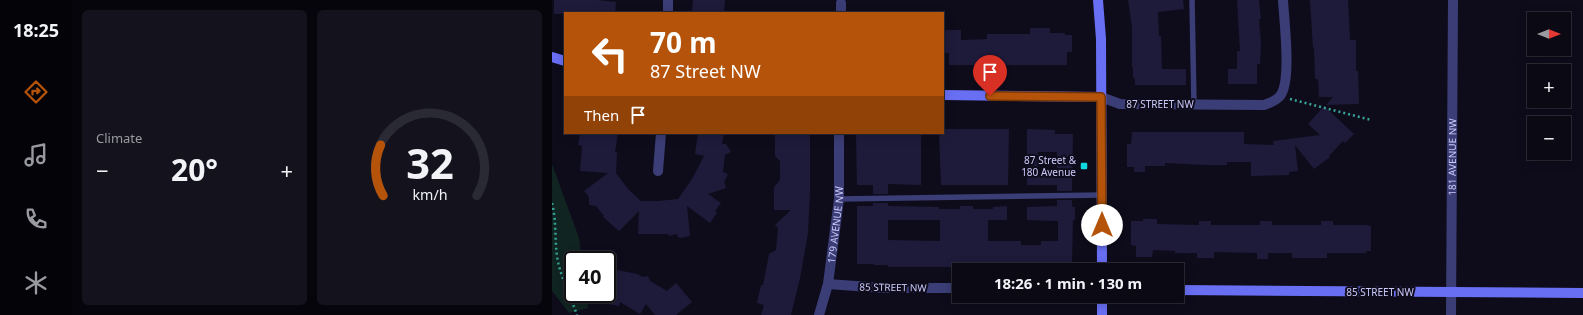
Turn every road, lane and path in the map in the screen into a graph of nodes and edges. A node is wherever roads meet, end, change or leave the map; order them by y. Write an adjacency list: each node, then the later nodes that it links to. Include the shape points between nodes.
1 (668, 0): 7 (street)
2 (1098, 0): 13 (street)
3 (1192, 0): 14 (lane)
4 (1283, 0): 12 (street, via 1286,79)
5 (1453, 0): 26 (street, 181 AVENUE NW)
6 (841, 2): 8 (street)
7 (668, 12)
8 (841, 12)
9 (552, 57): 10 (street)
10 (564, 61)
11 (944, 95): 13 (street, 87 STREET NW)
12 (1280, 96): 14 (street, 87 STREET NW, via 1264,105); 15 (path)
13 (1101, 97): 14 (street, 87 STREET NW, via 1120,104); 19 (street)
14 (1194, 104)
15 (1371, 120)
16 (661, 134): 18 (street)
17 (839, 134): 20 (street, 179 AVENUE NW)
18 (658, 171)
19 (1102, 195): 20 (lane); 22 (street)
20 (839, 199): 23 (street, 179 AVENUE NW)
21 (552, 203): 29 (path, via 558,263)
22 (1102, 263)
23 (828, 284): 24 (street, 85 STREET NW, via 883,288); 30 (street, 179 AVENUE NW)
24 (952, 288)
25 (1184, 290): 26 (street, 85 STREET NW)
26 (1451, 292): 27 (street, 85 STREET NW); 32 (street, 181 AVENUE NW)
27 (1583, 293)
28 (1102, 303): 31 (street)
29 (577, 315)
30 (819, 315)
31 (1102, 315)
32 (1451, 315)

